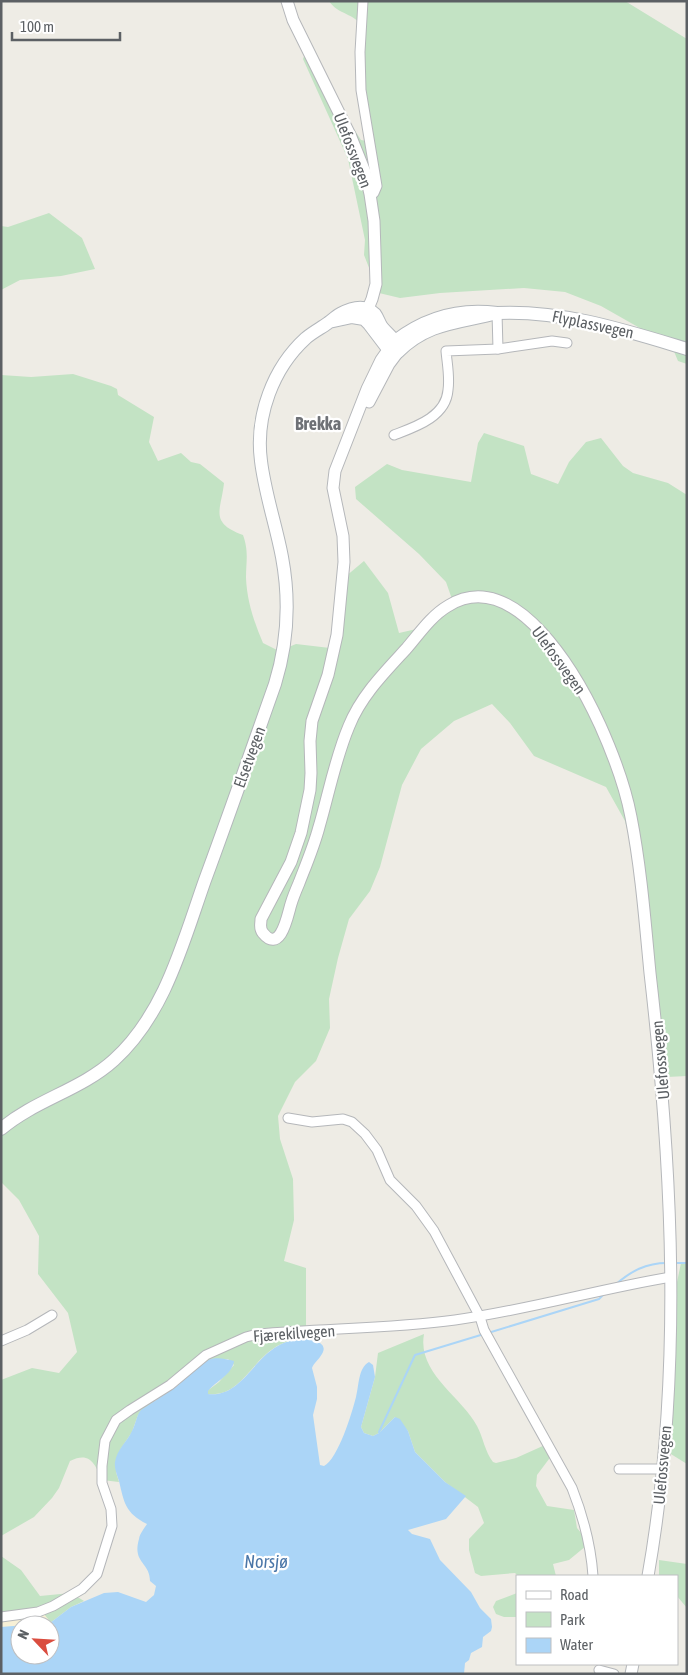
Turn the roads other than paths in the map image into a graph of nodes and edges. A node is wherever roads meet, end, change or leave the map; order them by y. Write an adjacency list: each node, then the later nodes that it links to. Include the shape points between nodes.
1 (287, 1): 3 (street, Ulefossvegen, via 293,20 351,137)
2 (363, 1): 3 (street, via 361,90 377,186)
3 (370, 194): 5 (street, Ulefossvegen, via 376,277)
4 (497, 313): 7 (main road, Flyplassvegen, via 450,322); 8 (street); 9 (main road, Flyplassvegen, via 585,320)
5 (366, 314): 7 (main road, via 376,316); 12 (main road, Elsetvegen, via 356,307 338,315 306,338 273,384 262,416 260,459 286,591 284,648 275,684 159,999 144,1025 114,1060 88,1079)
6 (567, 343): 8 (street, Flyplassvegen, via 552,341)
7 (394, 347): 13 (street, Ulefossvegen, via 367,389 338,458 334,478 335,501 343,536 341,612 332,660 312,721 308,801 296,848 261,919 261,929 271,938 284,931 292,900 319,830 348,728 373,685 431,621 453,603 483,597 499,601 524,615 562,658 582,689 611,751 631,816 666,1123)
8 (498, 349): 10 (street, Flyplassvegen, via 446,351 448,391 442,406 429,419)
9 (687, 349)
10 (394, 435)
11 (288, 1118): 15 (street, via 312,1122 343,1118 365,1134 377,1150 390,1180 416,1206 434,1231)
12 (1, 1128)
13 (671, 1276): 15 (street, Fjærekilvegen); 18 (street, Ulefossvegen)
14 (52, 1315): 16 (street)
15 (480, 1316): 19 (street, via 484,1330 572,1488 582,1514); 21 (street, Fjærekilvegen, via 395,1326 252,1335 206,1354 170,1385 116,1420 107,1435 102,1476 111,1508 112,1526 94,1579 44,1610)
16 (1, 1341)
17 (619, 1469): 18 (street)
18 (663, 1469): 20 (street, Ulefossvegen)
19 (593, 1575)
20 (648, 1575)
21 (1, 1617)
22 (598, 1669): 23 (street)
23 (614, 1674)

